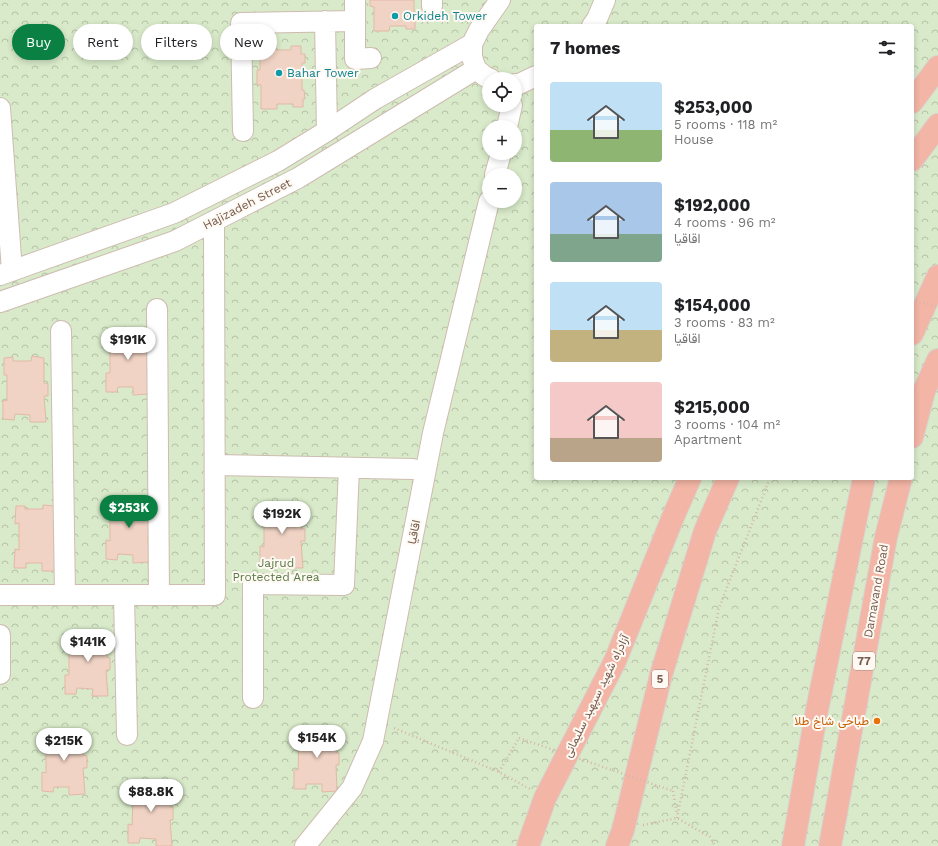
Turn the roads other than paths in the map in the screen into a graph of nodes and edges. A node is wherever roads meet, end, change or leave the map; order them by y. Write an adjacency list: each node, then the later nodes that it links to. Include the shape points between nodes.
1 (355, 0): 4 (street)
2 (500, 0): 7 (street)
3 (605, 0): 6 (street)
4 (355, 21): 5 (street); 8 (street, via 355,59)
5 (325, 22): 17 (street, via 241,23); 18 (street)
6 (593, 24)
7 (472, 44): 10 (street, via 472,57); 18 (street, Hajizadeh Street, via 375,99)
8 (371, 58)
9 (938, 67): 14 (highway)
10 (482, 72)
11 (482, 75): 21 (street, Hajizadeh Street, via 298,178)
12 (534, 77): 13 (street)
13 (522, 84)
14 (914, 99)
15 (0, 108): 22 (street)
16 (938, 125): 19 (highway)
17 (243, 131)
18 (327, 131): 22 (street, Hajizadeh Street, via 278,161 174,213)
19 (914, 157)
20 (487, 208): 47 (street, اقاقیا, via 433,433 373,741 352,788)
21 (214, 221): 24 (street, Hajizadeh Street, via 175,241); 31 (street)
22 (6, 273)
23 (938, 276): 26 (highway)
24 (0, 302)
25 (157, 309): 41 (street)
26 (914, 330)
27 (61, 331): 39 (street)
28 (938, 360): 29 (highway)
29 (931, 387): 30 (highway)
30 (914, 432)
31 (215, 465): 32 (street); 41 (street, via 216,595)
32 (349, 468): 33 (street); 44 (street, via 344,585 254,584)
33 (413, 469)
34 (689, 480): 48 (highway, آزادراه شهید سپهبد سلیمانی, via 615,661 545,798)
35 (727, 480): 46 (highway, 5, via 705,530 661,675)
36 (864, 480): 49 (highway, via 816,715)
37 (900, 480): 50 (highway, Damavand Road / 77, via 886,537)
38 (0, 594): 39 (street)
39 (65, 595): 40 (street)
40 (124, 595): 41 (street); 45 (street)
41 (159, 595)
42 (0, 635): 43 (street)
43 (0, 674)
44 (253, 698)
45 (127, 735)
46 (620, 838)
47 (305, 846)
48 (528, 846)
49 (793, 846)
50 (830, 846)

